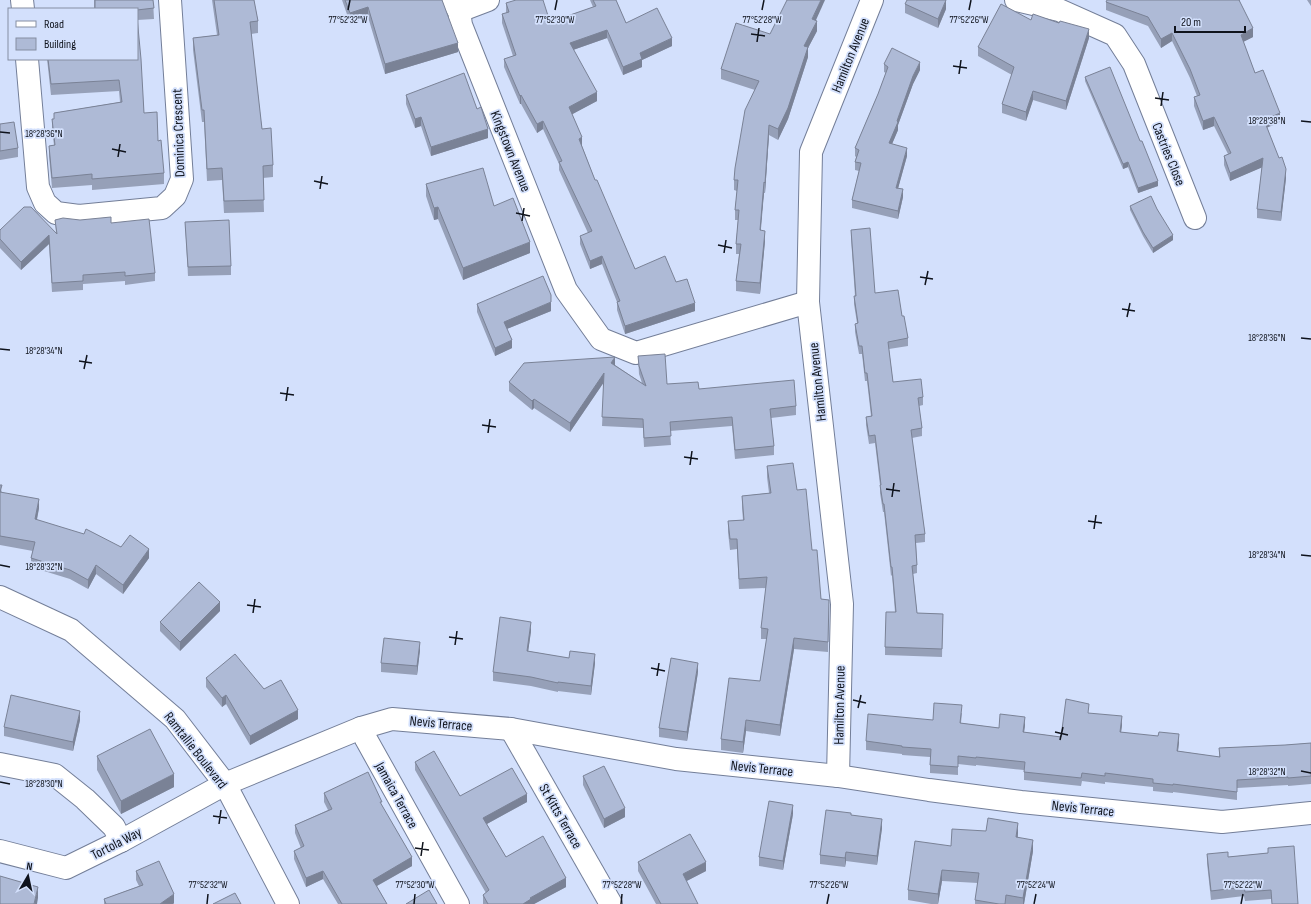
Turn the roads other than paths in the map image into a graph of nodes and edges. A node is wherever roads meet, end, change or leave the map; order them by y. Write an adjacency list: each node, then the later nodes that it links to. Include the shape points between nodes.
1 (170, 0): 6 (street, Dominica Crescent, via 182,179 175,196 162,208 79,216 56,213 45,203 38,187)
2 (488, 0): 5 (street)
3 (872, 0): 8 (street, Hamilton Avenue, via 811,152)
4 (1016, 0): 7 (street, Castries Close, via 1059,10 1115,35 1134,64)
5 (455, 5): 8 (street, Kingstown Avenue, via 566,290 601,339 636,353)
6 (27, 60)
7 (1195, 218)
8 (808, 302): 13 (street, Hamilton Avenue, via 842,604)
9 (0, 597): 14 (street, Ramtallie Boulevard, via 71,630 176,719)
10 (361, 728): 11 (street, Nevis Terrace, via 392,719); 14 (street, Nevis Terrace); 19 (street, Jamaica Terrace)
11 (511, 728): 13 (street, Nevis Terrace, via 676,759); 20 (street, St Kitts Terrace)
12 (0, 764): 16 (street, via 55,775 114,827)
13 (838, 776): 15 (street, Nevis Terrace, via 1013,801 1222,822)
14 (226, 784): 16 (street, Tortola Way); 18 (street, Ramtallie Boulevard)
15 (1311, 813)
16 (121, 840): 17 (street, Tortola Way, via 66,868)
17 (0, 851)
18 (288, 904)
19 (458, 904)
20 (611, 904)

